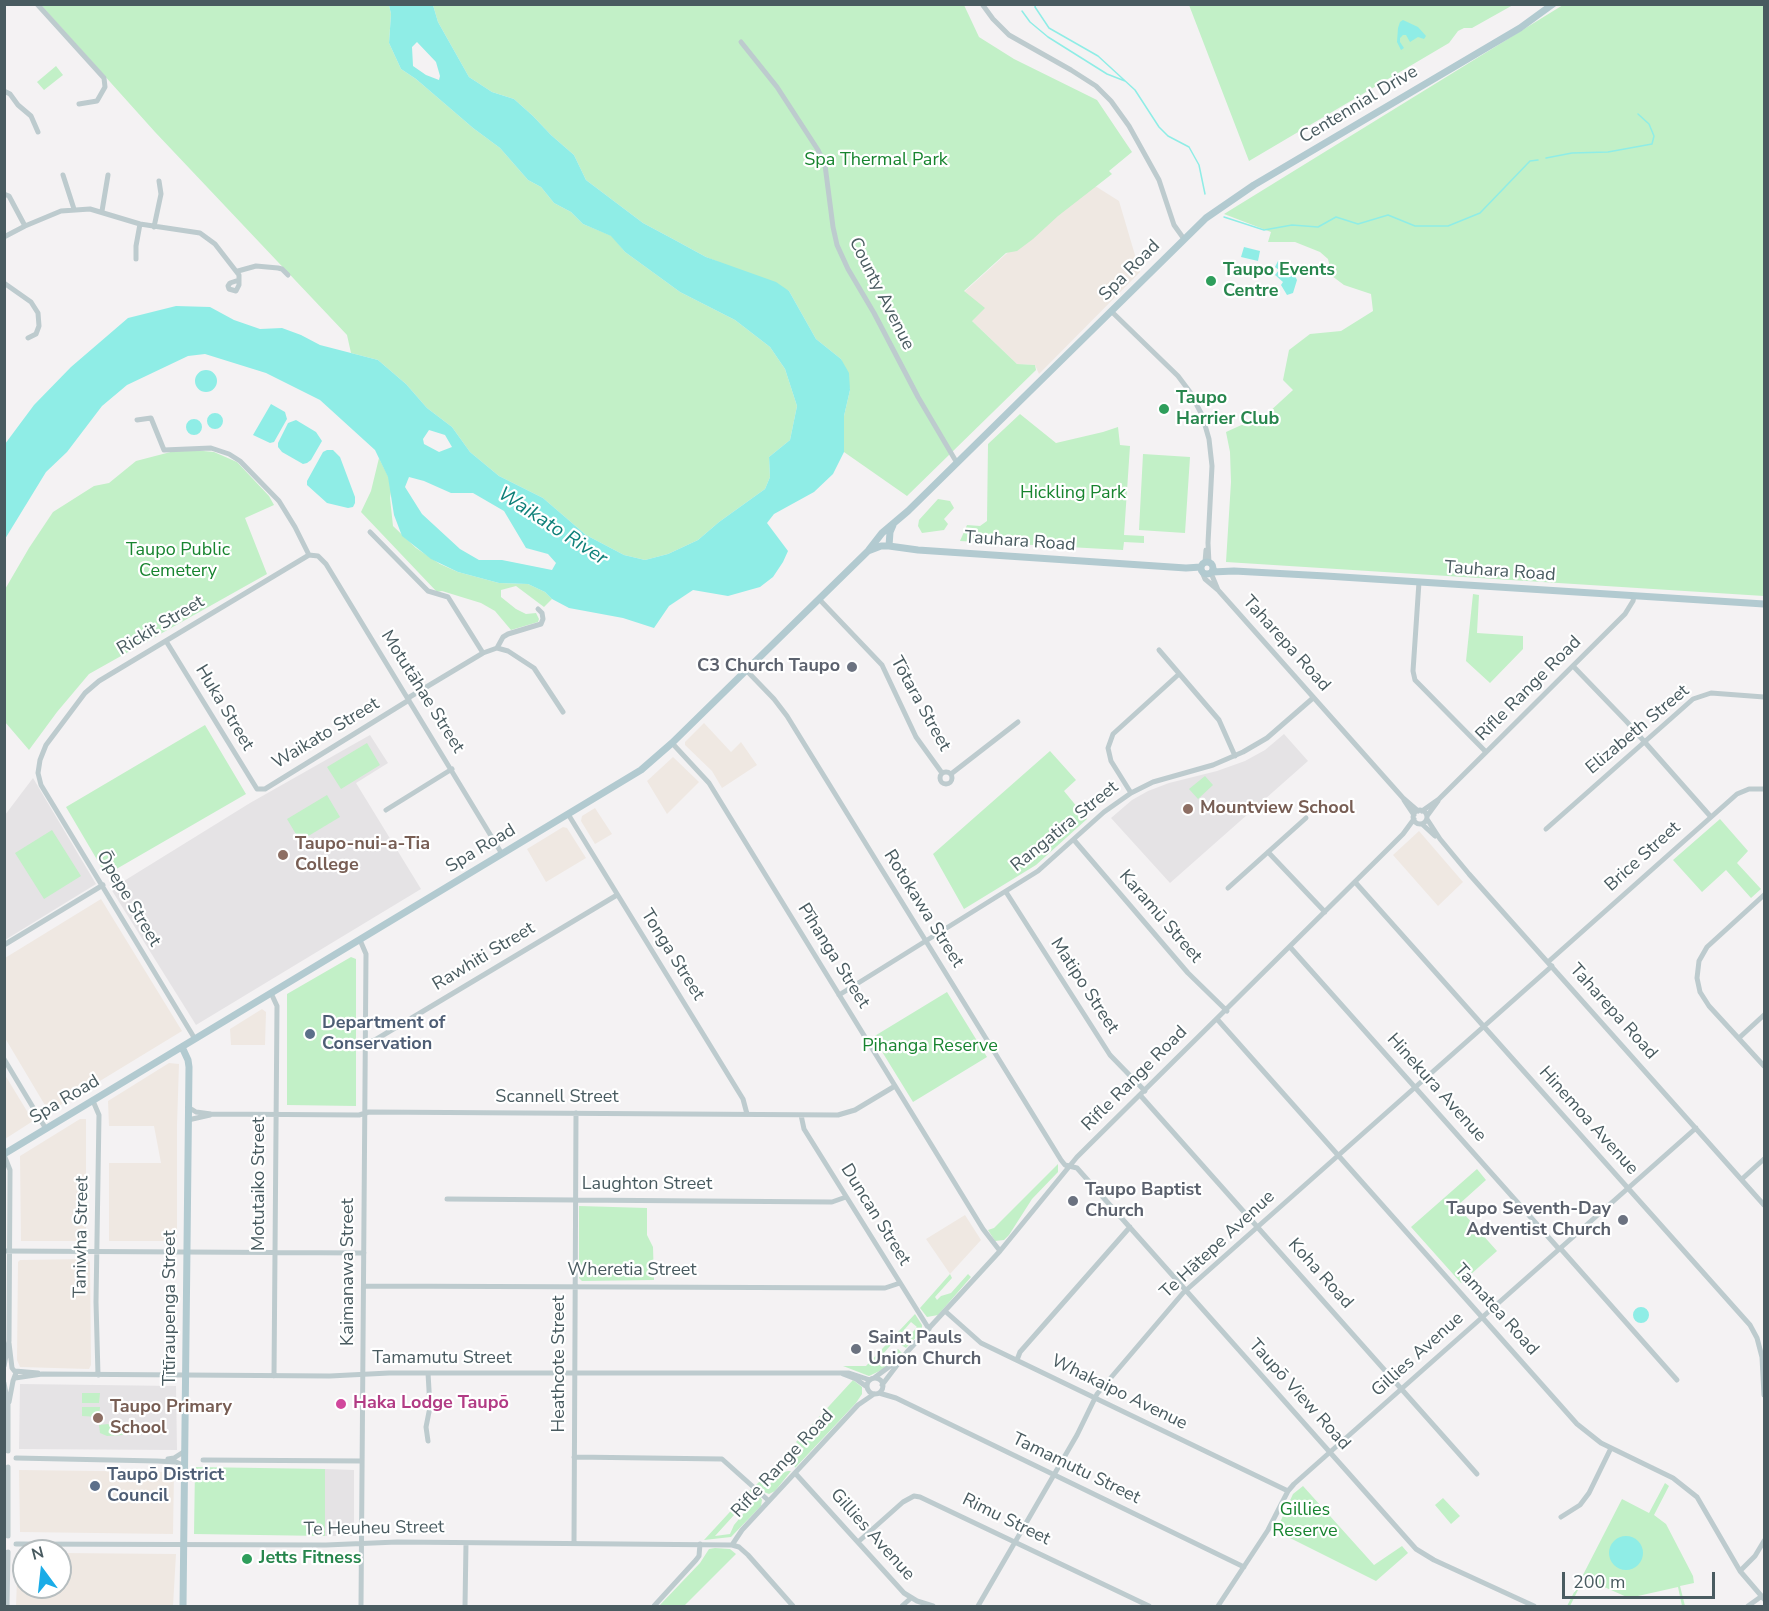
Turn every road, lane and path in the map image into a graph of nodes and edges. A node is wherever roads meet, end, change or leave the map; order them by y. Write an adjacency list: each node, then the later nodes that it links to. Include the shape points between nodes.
1 (37, 4): 6 (street, via 104,78 105,87 97,101)
2 (982, 4): 18 (street, Spa Road, via 1009,35 1088,81 1111,101 1159,180 1174,225)
3 (1553, 4): 18 (main road, Centennial Drive, via 1520,28 1245,190)
4 (741, 42): 27 (street, County Avenue, via 777,87 818,150 830,188 837,245)
5 (4, 91): 7 (street, via 31,116)
6 (80, 104)
7 (38, 132)
8 (63, 175): 12 (street)
9 (108, 175): 13 (street)
10 (159, 181): 16 (street, via 161,194)
11 (4, 194): 15 (street, via 9,196)
12 (74, 209): 13 (street); 15 (street)
13 (102, 211): 14 (street)
14 (140, 224): 16 (street); 19 (street)
15 (25, 226): 17 (street)
16 (154, 227): 20 (street, via 200,233)
17 (4, 237)
18 (1184, 239): 24 (main road, Spa Road)
19 (136, 259)
20 (238, 271): 21 (street, via 256,266 282,269); 22 (street)
21 (288, 275)
22 (239, 280)
23 (4, 283): 25 (street, via 31,302 38,313 36,334)
24 (1111, 311): 27 (main road, Spa Road); 33 (street, via 1178,376 1202,415 1212,466)
25 (28, 338)
26 (137, 420): 32 (street, via 151,418 164,450 211,447 240,461 279,501)
27 (957, 463): 28 (main road, Spa Road)
28 (894, 523): 30 (main road); 31 (main road, Spa Road)
29 (370, 532): 43 (street, via 428,591 448,597)
30 (889, 546): 31 (main road); 33 (main road, Tauhara Road)
31 (868, 550): 37 (main road, Spa Road)
32 (309, 555): 40 (street, Rickit Street); 49 (street, Motutāhae Street, via 318,556 326,564)
33 (1207, 568): 34 (main road, Tauhara Road); 35 (street, Taharepa Road); 35 (street, Taharepa Road, via 1205,579)
34 (1419, 582): 36 (main road, Tauhara Road); 54 (street, via 1415,680)
35 (1218, 590): 48 (street, Taharepa Road)
36 (1634, 596): 38 (main road, Tauhara Road); 44 (street, Rifle Range Road, via 1625,614)
37 (819, 598): 45 (main road, Spa Road); 58 (street, Tōtara Street, via 882,665 916,737)
38 (1764, 604)
39 (538, 609): 41 (street, Waikato Street, via 542,613 541,624 508,634)
40 (166, 641): 57 (street, Rickit Street, via 91,687 46,745); 60 (street, Huka Street)
41 (497, 648): 43 (street, Waikato Street); 50 (street, via 534,668)
42 (1159, 650): 46 (street)
43 (483, 653): 49 (street, Waikato Street)
44 (1573, 666): 52 (street); 54 (street, Rifle Range Road)
45 (746, 670): 53 (main road, Spa Road); 80 (street, Rotokawa Street, via 787,716)
46 (1179, 674): 55 (street, via 1219,720); 62 (street, via 1113,734 1108,747 1111,760)
47 (1764, 697): 52 (street, Elizabeth Street, via 1711,693 1698,696)
48 (1313, 698): 55 (street, Rangatira Street, via 1267,738); 65 (street, Taharepa Road)
49 (409, 699): 56 (street, Motutāhae Street); 60 (street, Waikato Street, via 265,789)
50 (562, 712)
51 (1018, 722): 59 (street, Tōtara Street)
52 (1644, 741): 66 (street); 68 (street, Elizabeth Street)
53 (672, 743): 64 (main road, Spa Road, via 641,770); 85 (street, Pīhanga Street, via 709,783)
54 (1486, 752): 65 (street, Rifle Range Road)
55 (1235, 756): 62 (street, Rangatira Street)
56 (452, 769): 63 (street); 71 (street, Motutāhae Street)
57 (38, 773): 73 (street, Ōpepe Street, via 41,785)
58 (942, 773): 59 (street, Tōtara Street); 59 (street, Tōtara Street, via 940,779 945,784 952,780)
59 (951, 774)
60 (256, 789)
61 (1764, 789): 66 (street, Brice Street, via 1743,791)
62 (1131, 793): 69 (street, Rangatira Street)
63 (386, 810)
64 (568, 814): 71 (main road, Spa Road); 76 (street, Tonga Street)
65 (1420, 817): 72 (street, Rifle Range Road); 83 (street, Taharepa Road)
66 (1711, 817): 83 (street, Brice Street)
67 (1306, 818): 70 (street)
68 (1546, 829)
69 (1074, 840): 75 (street, Rangatira Street, via 1038,872); 86 (street, Karamū Street, via 1188,973)
70 (1268, 852): 74 (street); 78 (street)
71 (502, 854): 79 (main road, Spa Road)
72 (1355, 882): 78 (street, Rifle Range Road); 89 (street, Hinemoa Avenue)
73 (103, 885): 81 (street); 91 (street, Ōpepe Street)
74 (1228, 888)
75 (1006, 892): 80 (street, Rangatira Street); 98 (street, Matipo Street, via 1110,1055)
76 (617, 895): 92 (street, Rawhiti Street); 104 (street, Tonga Street, via 743,1099)
77 (1764, 895): 90 (street, via 1714,939 1699,961 1697,978 1704,998)
78 (1325, 912): 82 (street, Rifle Range Road)
79 (360, 940): 84 (main road, Spa Road); 92 (street, Kaimanawa Street, via 366,954)
80 (925, 941): 85 (street, Rangatira Street); 113 (street, Rotokawa Street, via 1052,1148)
81 (4, 945)
82 (1290, 947): 86 (street, Rifle Range Road); 97 (street, Hinekura Avenue)
83 (1550, 964): 89 (street, Te Hātepe Avenue); 109 (street, Taharepa Road)
84 (271, 993): 91 (main road, Spa Road); 105 (street, Motutaiko Street, via 277,1006)
85 (839, 994): 96 (street, Pīhanga Street)
86 (1227, 1011): 88 (street, Rifle Range Road)
87 (1764, 1015): 90 (street)
88 (1217, 1020): 98 (street, Rifle Range Road); 111 (street, Tamatea Road)
89 (1484, 1026): 97 (street, Te Hātepe Avenue); 115 (street, Hinemoa Avenue)
90 (1739, 1038): 95 (street)
91 (195, 1039): 93 (main road, Spa Road)
92 (365, 1043): 101 (street, Kaimanawa Street)
93 (182, 1047): 99 (main road, Spa Road); 100 (main road, Tītīraupenga Street, via 189,1065)
94 (4, 1059): 108 (street)
95 (1764, 1066)
96 (895, 1086): 106 (street, Scannell Street, via 846,1114); 124 (street, Pīhanga Street)
97 (1415, 1088): 111 (street, Te Hātepe Avenue); 122 (street, Hinekura Avenue)
98 (1143, 1093): 113 (street, Rifle Range Road); 121 (street, Koha Road)
99 (93, 1101): 108 (main road, Spa Road); 125 (street, Taniwha Street, via 99,1115)
100 (188, 1107): 103 (street, Scannell Street); 107 (main road, Tītīraupenga Street)
101 (364, 1113): 102 (street, Scannell Street); 105 (street, Scannell Street); 128 (street, Kaimanawa Street)
102 (576, 1113): 104 (street, Scannell Street); 118 (street, Heathcote Street)
103 (211, 1114): 105 (street, Scannell Street); 107 (street, Scannell Street)
104 (747, 1114): 106 (street, Scannell Street)
105 (275, 1115): 127 (street, Motutaiko Street)
106 (801, 1115): 116 (street, Duncan Street, via 804,1129)
107 (188, 1120): 126 (main road, Tītīraupenga Street)
108 (46, 1128): 110 (main road, Spa Road)
109 (1696, 1128): 114 (street, Taharepa Road); 115 (street, Gillies Avenue)
110 (4, 1154): 123 (street, via 10,1170)
111 (1338, 1156): 121 (street, Te Hātepe Avenue); 134 (street, Tamatea Road)
112 (1764, 1159): 114 (street)
113 (1069, 1166): 120 (street, Taupō View Road, via 1077,1168); 124 (street, Rifle Range Road)
114 (1742, 1179): 119 (street, Taharepa Road)
115 (1628, 1188): 122 (street, Gillies Avenue); 157 (street, Hinemoa Avenue, via 1750,1325 1762,1357)
116 (846, 1197): 118 (street, Laughton Street, via 832,1202); 129 (street, Duncan Street)
117 (447, 1199): 118 (street, Laughton Street)
118 (576, 1200): 131 (street, Heathcote Street)
119 (1764, 1205)
120 (1131, 1227): 132 (street, Taupō View Road); 138 (street)
121 (1258, 1227): 132 (street, Te Hātepe Avenue); 155 (street, Koha Road)
122 (1559, 1249): 134 (street, Gillies Avenue); 151 (street, Hinekura Avenue)
123 (7, 1251): 125 (street); 136 (street)
124 (1000, 1251): 133 (street, Rifle Range Road)
125 (98, 1252): 126 (street); 146 (street, Taniwha Street)
126 (187, 1253): 127 (street); 147 (main road, Tītīraupenga Street)
127 (275, 1253): 128 (street); 148 (street, Motutaiko Street)
128 (364, 1253): 130 (street, Kaimanawa Street)
129 (900, 1283): 131 (street, Wheretia Street, via 885,1288); 135 (street, Duncan Street)
130 (364, 1286): 131 (street, Wheretia Street); 144 (street, Kaimanawa Street)
131 (575, 1286): 142 (street, Heathcote Street)
132 (1186, 1290): 158 (street, Te Hātepe Avenue); 166 (street, Taupō View Road)
133 (945, 1311): 135 (street, Rifle Range Road); 138 (street, Whakaipo Avenue, via 972,1337)
134 (1482, 1317): 155 (street, Gillies Avenue); 163 (street, Tamatea Road, via 1577,1424)
135 (929, 1329): 137 (street, Rifle Range Road)
136 (9, 1341): 139 (street); 140 (street)
137 (902, 1358): 150 (street, Rifle Range Road); 153 (street, Rifle Range Road)
138 (1017, 1360): 158 (street, Whakaipo Avenue)
139 (4, 1367): 140 (street, Tamamutu Street)
140 (14, 1369): 143 (street, Tamamutu Street); 149 (street)
141 (428, 1373): 142 (street, Tamamutu Street); 144 (street, Tamamutu Street); 162 (street)
142 (574, 1373): 145 (street, Tamamutu Street); 167 (street, Heathcote Street)
143 (42, 1374): 146 (street, Tamamutu Street); 149 (street, Tamamutu Street)
144 (363, 1374): 148 (street, Tamamutu Street); 171 (street, Kaimanawa Street)
145 (842, 1374): 150 (street, Tamamutu Street); 154 (street, Tamamutu Street)
146 (98, 1375): 147 (street, Tamamutu Street)
147 (186, 1375): 148 (street, Tamamutu Street); 165 (main road, Tītīraupenga Street)
148 (274, 1376)
149 (14, 1379): 152 (street, Tamamutu Street); 160 (street)
150 (872, 1379): 153 (street); 154 (street, Rifle Range Road)
151 (1677, 1380)
152 (4, 1382): 160 (street)
153 (883, 1385): 156 (street, Rifle Range Road); 159 (street, Tamamutu Street)
154 (867, 1388): 156 (street); 161 (street, Rifle Range Road)
155 (1402, 1389): 166 (street, Gillies Avenue); 175 (street, Koha Road)
156 (877, 1394): 159 (street, Tamamutu Street); 161 (street, Rifle Range Road)
157 (1764, 1395)
158 (1096, 1397): 176 (street, Te Hātepe Avenue); 177 (street, Whakaipo Avenue)
159 (896, 1398): 176 (street, Tamamutu Street)
160 (8, 1404): 164 (street)
161 (858, 1405): 174 (street, Rifle Range Road)
162 (428, 1441)
163 (1611, 1448): 179 (street, via 1589,1493 1580,1505); 193 (street, Tamatea Road, via 1689,1490 1704,1506)
164 (6, 1451): 168 (street)
165 (185, 1451): 170 (street); 173 (main road, Tītīraupenga Street)
166 (1330, 1452): 177 (street, Gillies Avenue); 207 (street, Taupō View Road, via 1421,1553)
167 (574, 1457): 178 (street, via 722,1460); 185 (street, Heathcote Street)
168 (16, 1458): 170 (street); 172 (street, via 13,1465)
169 (204, 1460): 171 (street)
170 (158, 1461): 173 (street)
171 (363, 1461): 187 (street, Kaimanawa Street)
172 (6, 1466): 180 (street)
173 (185, 1466): 189 (main road, Tītīraupenga Street)
174 (795, 1473): 178 (street, Rifle Range Road); 182 (street, Gillies Avenue)
175 (1477, 1474)
176 (1054, 1475): 183 (street, Te Hātepe Avenue); 192 (street, Tamamutu Street)
177 (1288, 1491): 192 (street, Gillies Avenue)
178 (769, 1501): 190 (street, Rifle Range Road)
179 (1561, 1517)
180 (6, 1536)
181 (1764, 1540): 193 (street)
182 (858, 1542): 183 (street, Rimu Street, via 914,1496 928,1499); 195 (street, Gillies Avenue)
183 (1016, 1542): 204 (street, Te Hātepe Avenue); 205 (street, Rimu Street)
184 (466, 1543): 185 (street, Te Heuheu Street); 187 (street, Te Heuheu Street); 199 (street)
185 (574, 1543): 188 (street, Te Heuheu Street)
186 (72, 1544): 189 (street, Te Heuheu Street)
187 (362, 1544): 189 (street, Te Heuheu Street); 198 (street, Kaimanawa Street)
188 (700, 1544): 190 (street, Te Heuheu Street); 200 (street, via 699,1556)
189 (184, 1545): 197 (main road, Tītīraupenga Street)
190 (732, 1545): 201 (street, via 748,1555)
191 (6, 1551): 196 (street)
192 (1244, 1567): 206 (street, Gillies Avenue)
193 (1740, 1571): 194 (street, Tamatea Road)
194 (1763, 1597): 208 (street)
195 (911, 1598): 202 (street); 203 (street, Gillies Avenue)
196 (7, 1606)
197 (183, 1606)
198 (361, 1606)
199 (465, 1606)
200 (654, 1606)
201 (793, 1606)
202 (902, 1606)
203 (933, 1606)
204 (978, 1606)
205 (1149, 1606)
206 (1218, 1606)
207 (1534, 1606)
208 (1748, 1606)

